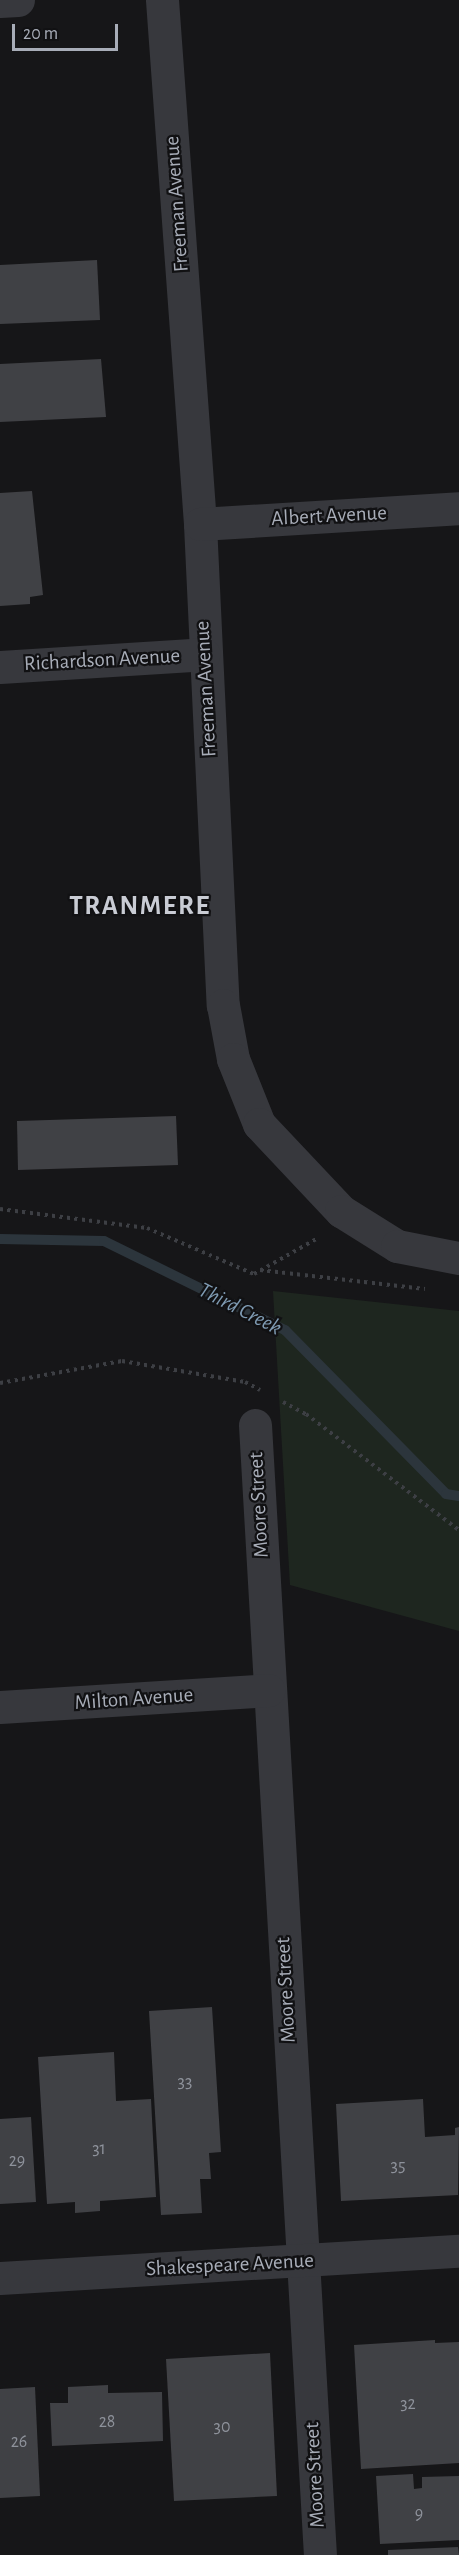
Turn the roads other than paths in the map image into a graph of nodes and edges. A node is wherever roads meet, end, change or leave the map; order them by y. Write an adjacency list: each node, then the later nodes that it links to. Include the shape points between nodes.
1 (18, 0): 3 (street)
2 (162, 0): 5 (street, Freeman Avenue)
3 (0, 1)
4 (459, 508): 5 (street, Albert Avenue)
5 (200, 524): 6 (street, Freeman Avenue)
6 (204, 654): 7 (street, Richardson Avenue); 8 (street, Freeman Avenue, via 223,1005 233,1059 259,1124 341,1211 397,1246)
7 (0, 667)
8 (459, 1258)
9 (255, 1425): 10 (street, Moore Street)
10 (268, 1690): 11 (street, Milton Avenue); 13 (street, Moore Street)
11 (0, 1707)
12 (459, 2251): 13 (street, Shakespeare Avenue)
13 (302, 2260): 14 (street, Shakespeare Avenue); 15 (street, Moore Street)
14 (0, 2278)
15 (320, 2555)

